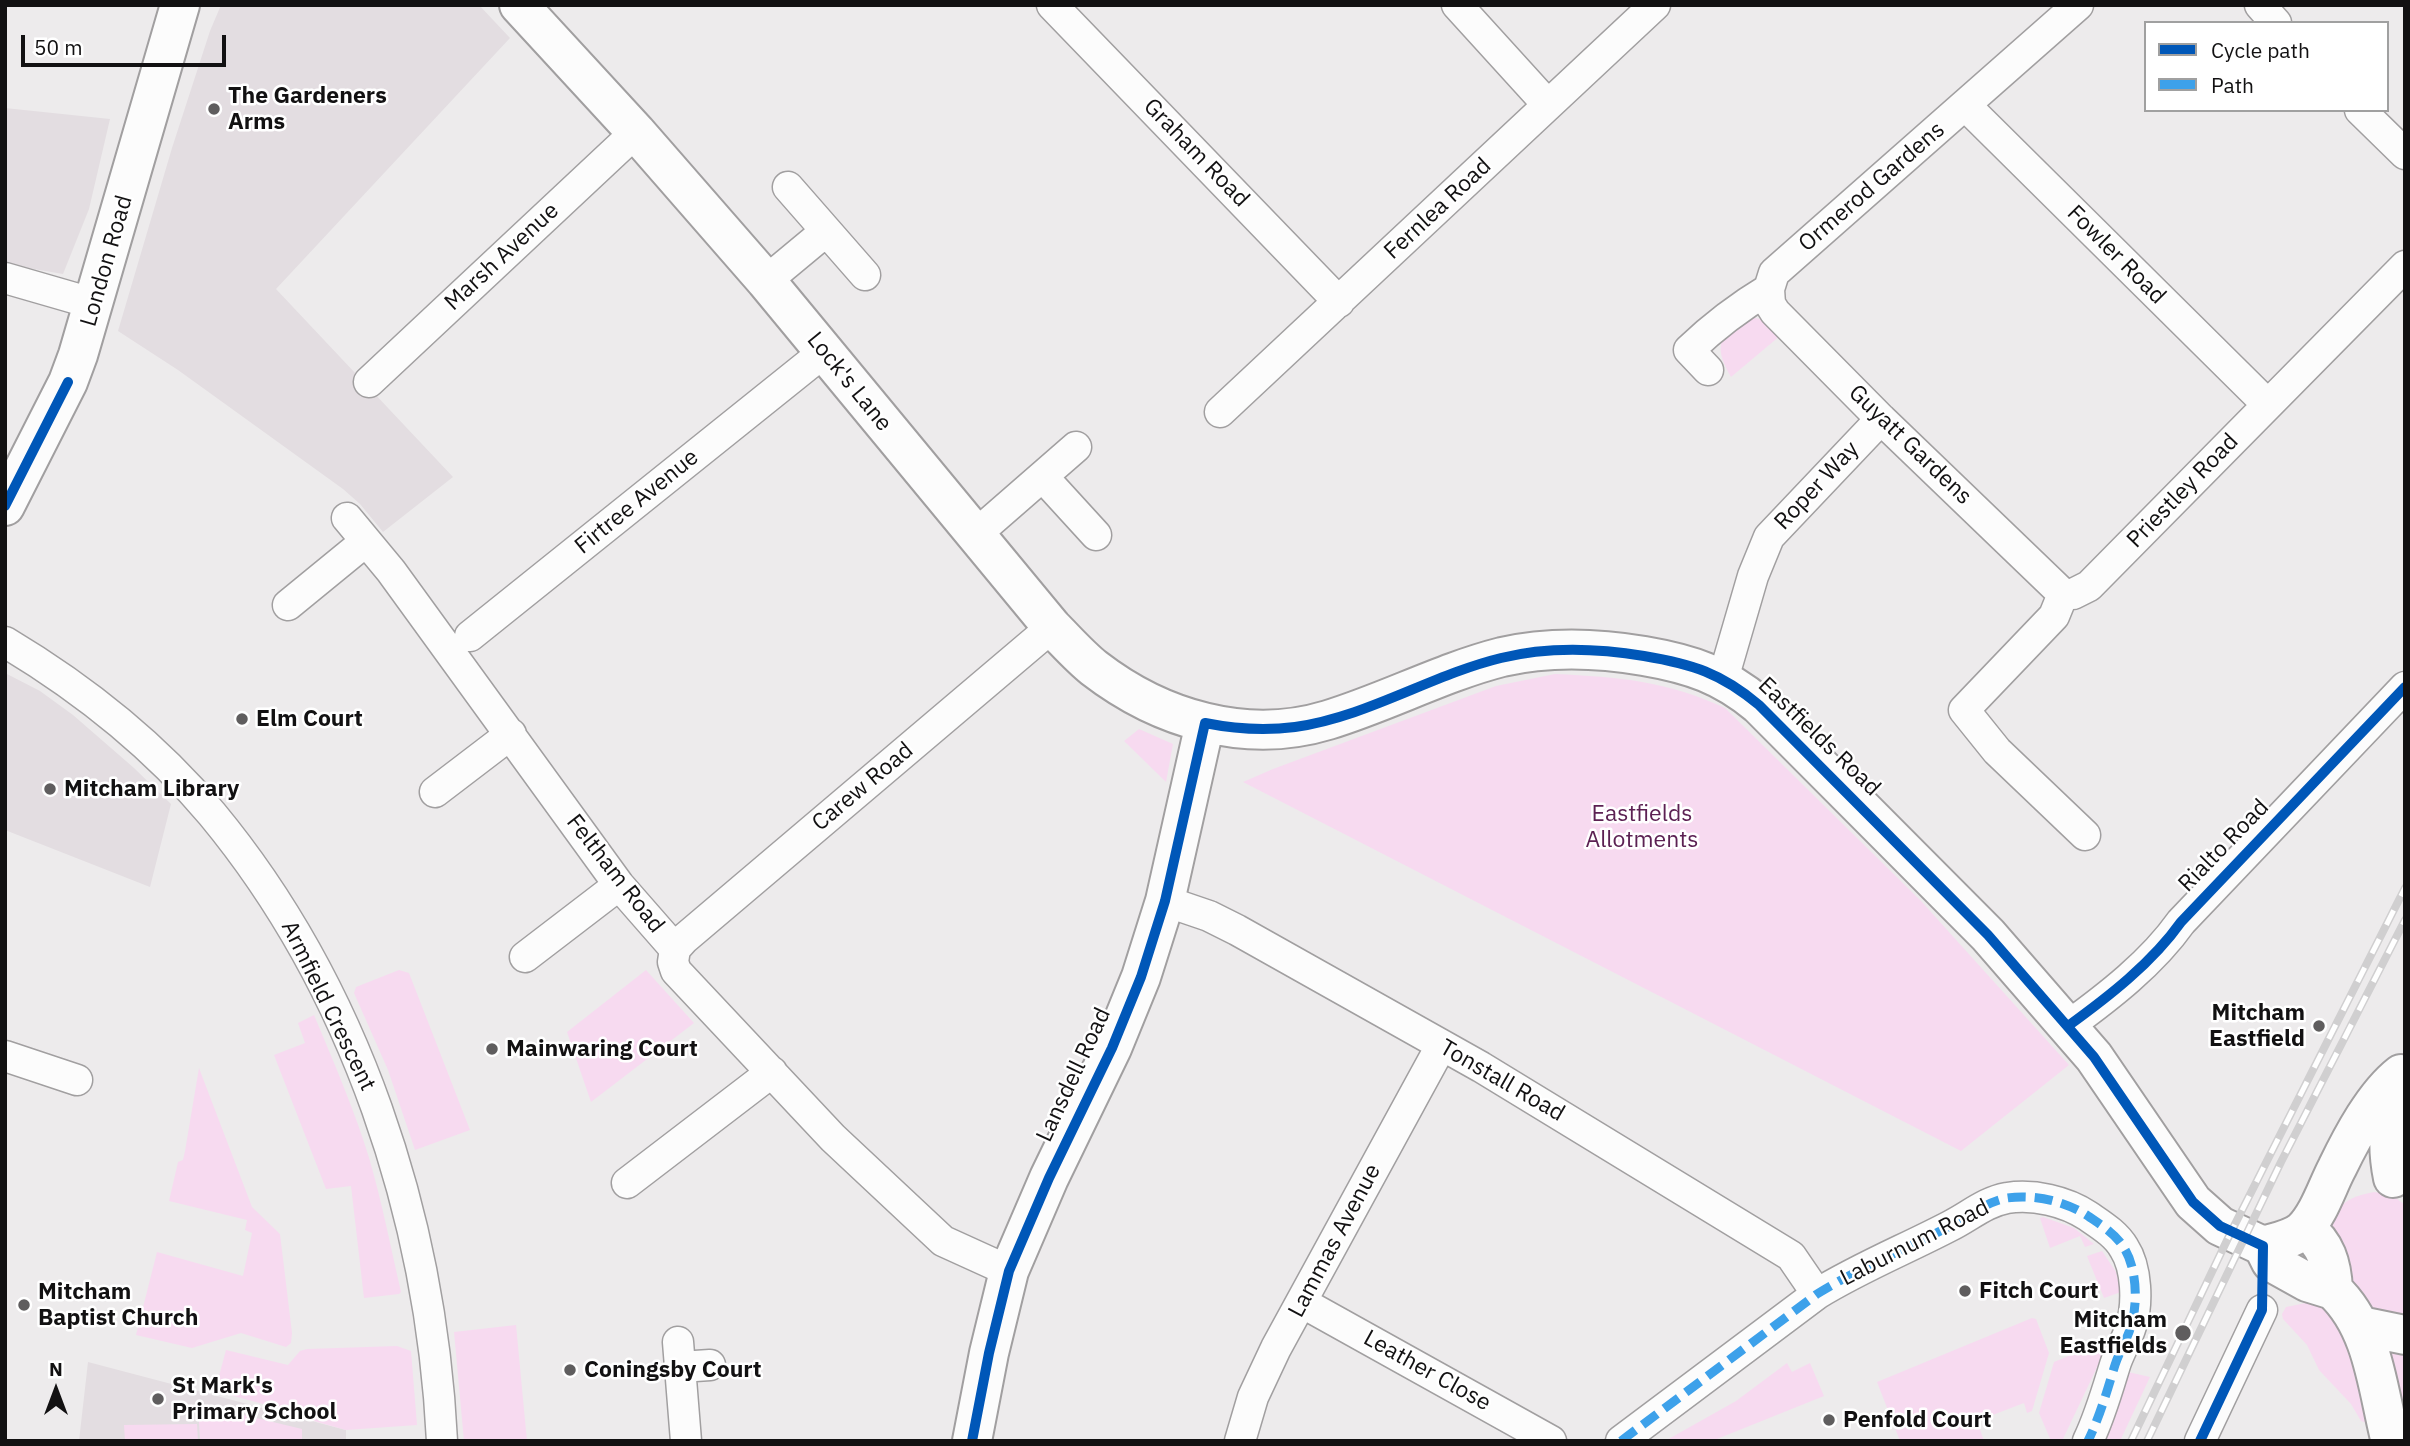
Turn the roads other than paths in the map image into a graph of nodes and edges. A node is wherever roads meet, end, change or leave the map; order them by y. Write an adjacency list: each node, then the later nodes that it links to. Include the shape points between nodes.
1 (180, 5): 22 (street, London Road)
2 (519, 5): 12 (street, Lock's Lane)
3 (1052, 5): 21 (street, Graham Road)
4 (1457, 5): 9 (street)
5 (1655, 5): 9 (street, Fernlea Road)
6 (2078, 5): 10 (street, Ormerod Gardens)
7 (2260, 5): 8 (street)
8 (2274, 21)
9 (1548, 104): 21 (street, Fernlea Road)
10 (1965, 106): 20 (street, Ormerod Gardens, via 1774,273); 26 (street, Fowler Road)
11 (2362, 112): 13 (street)
12 (636, 132): 19 (street, Lock's Lane); 25 (street, Marsh Avenue)
13 (2405, 153)
14 (788, 187): 15 (street)
15 (825, 232): 17 (street); 19 (street)
16 (2405, 265): 26 (street, Priestley Road)
17 (865, 275)
18 (5, 278): 22 (street)
19 (766, 281): 23 (street, Lock's Lane)
20 (1769, 289): 24 (street, Ormerod Gardens, via 1717,323 1689,350); 28 (street, Guyatt Gardens, via 1775,312)
21 (1339, 302): 27 (street, Fernlea Road)
22 (95, 304): 31 (street, London Road, via 68,382)
23 (824, 352): 33 (street, Lock's Lane); 39 (street, Firtree Avenue)
24 (1708, 370)
25 (369, 382)
26 (2267, 404): 36 (street, Priestley Road, via 2089,586)
27 (1220, 412)
28 (1881, 419): 36 (street, Guyatt Gardens); 41 (street, Roper Way, via 1769,537)
29 (1076, 447): 30 (street)
30 (1042, 477): 33 (street); 34 (street)
31 (5, 506)
32 (347, 518): 35 (street, Feltham Road)
33 (975, 535): 38 (street, Lock's Lane)
34 (1096, 535)
35 (365, 541): 37 (street); 44 (street, Feltham Road)
36 (2063, 594): 46 (street, via 2054,617 1964,710 1997,751)
37 (288, 605)
38 (1052, 627): 43 (street, Lock's Lane, via 1092,667 1122,687 1169,712); 49 (street, Carew Road)
39 (470, 636)
40 (5, 642): 70 (street, Armfield Crescent, via 75,686 138,739 212,814 266,887 310,960 370,1090 402,1187 431,1330)
41 (1723, 679): 43 (street, Eastfields Road, via 1700,668 1639,655 1546,650 1488,661 1314,723 1272,729); 51 (street, Eastfields Road, via 1759,705 1936,880)
42 (2405, 687): 51 (street, Rialto Road, via 2167,942)
43 (1205, 723): 48 (street, Lansdell Road)
44 (511, 734): 45 (street); 47 (street, Feltham Road)
45 (435, 792)
46 (2085, 835)
47 (620, 885): 49 (street, Feltham Road); 50 (street)
48 (1165, 901): 52 (street, Tonstall Road, via 1237,930); 62 (street, Lansdell Road, via 1112,1048)
49 (675, 949): 55 (street, Feltham Road, via 676,971)
50 (525, 957)
51 (2068, 1027): 61 (street, Eastfields Road, via 2094,1057 2193,1202 2211,1220)
52 (1441, 1046): 64 (street, Tonstall Road, via 1791,1256); 65 (street, Lammas Avenue)
53 (5, 1056): 56 (street)
54 (2403, 1070): 57 (street, via 2388,1152); 59 (street, via 2385,1086)
55 (772, 1072): 58 (street); 62 (street, Feltham Road, via 833,1138 943,1241)
56 (77, 1080)
57 (2399, 1182): 59 (street, via 2374,1178)
58 (628, 1183)
59 (2326, 1193): 60 (street)
60 (2305, 1228): 61 (street, via 2296,1235); 63 (street, via 2319,1238 2332,1269)
61 (2247, 1239): 63 (street, Eastfields Road, via 2271,1262)
62 (1009, 1270): 72 (street, Lansdell Road)
63 (2333, 1290): 67 (street)
64 (1817, 1294): 75 (street, Laburnum Road); 76 (street, Laburnum Road, via 1992,1202 2018,1197 2045,1199 2083,1213 2125,1249 2135,1298 2131,1328)
65 (1303, 1303): 73 (street, Lammas Avenue, via 1276,1348); 74 (street, Leather Close)
66 (2262, 1310): 77 (street)
67 (2361, 1326): 68 (street); 78 (street)
68 (2405, 1335)
69 (710, 1365): 71 (street, via 679,1355)
70 (442, 1441)
71 (686, 1441)
72 (972, 1441)
73 (1240, 1441)
74 (1551, 1441)
75 (1622, 1441)
76 (2088, 1441)
77 (2200, 1441)
78 (2394, 1441)

